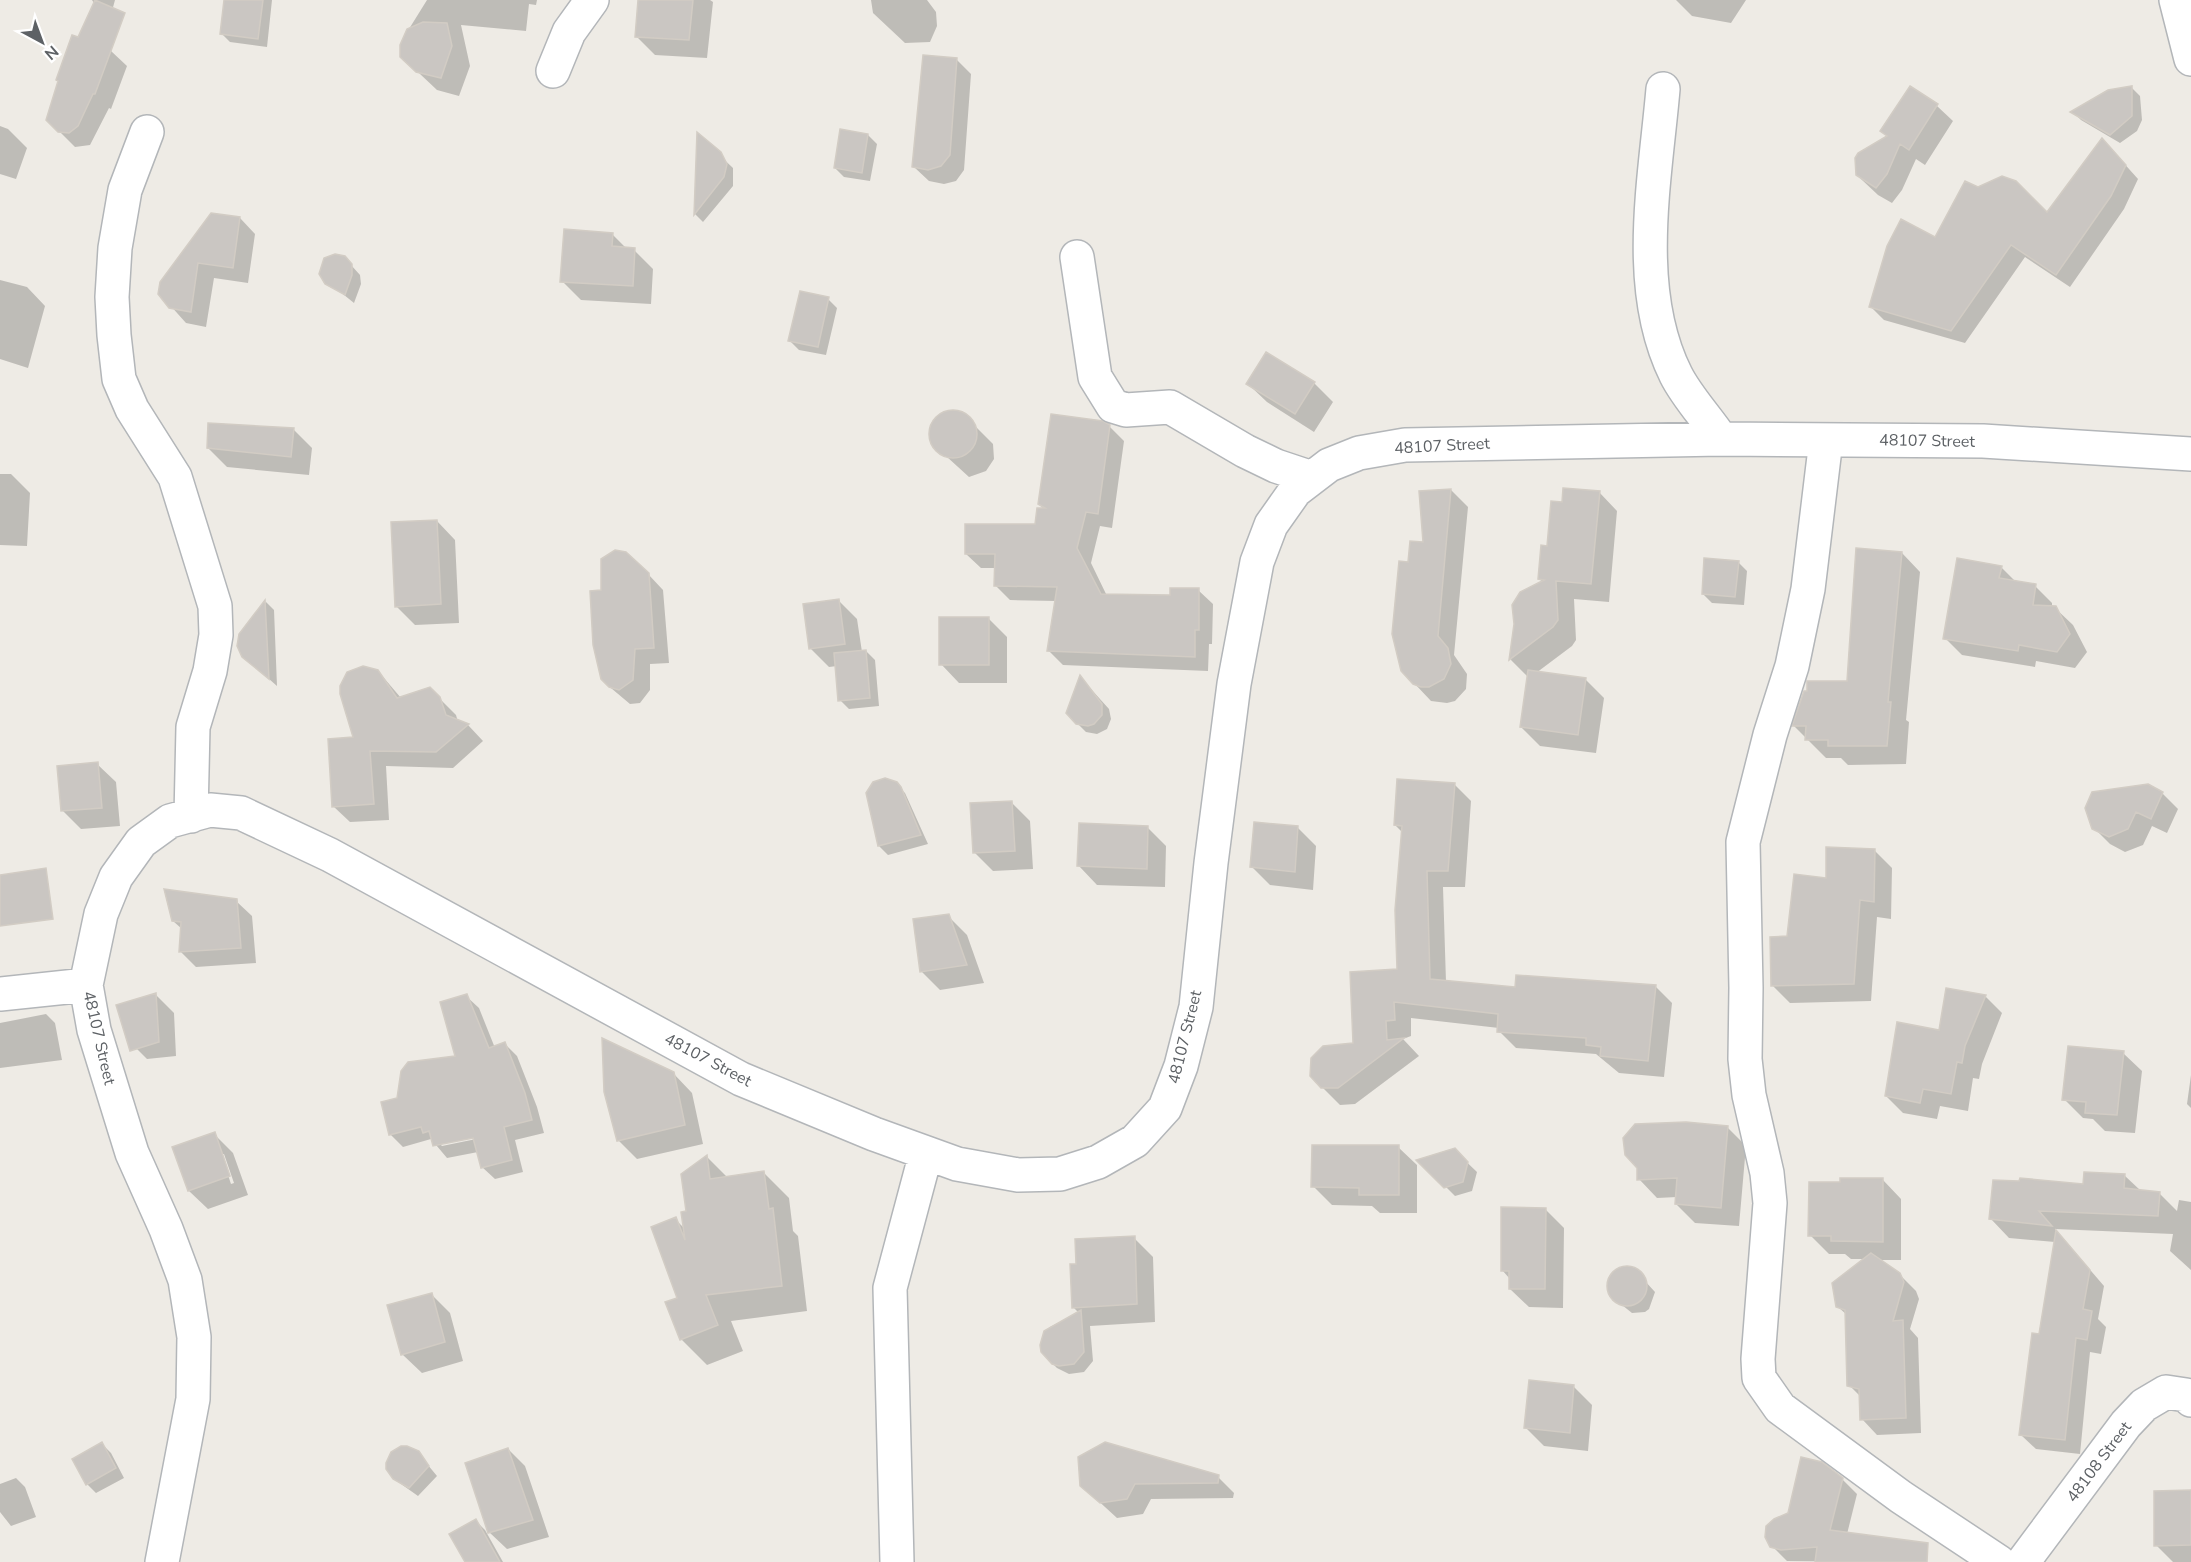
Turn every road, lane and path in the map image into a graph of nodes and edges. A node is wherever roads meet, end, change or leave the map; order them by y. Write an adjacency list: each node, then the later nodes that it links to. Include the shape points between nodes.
1 (592, 0): 4 (street, via 568,32)
2 (2176, 0): 3 (street)
3 (2191, 59)
4 (553, 71)
5 (1663, 89): 8 (street, via 1651,260 1662,341 1677,377)
6 (147, 132): 12 (street, via 125,190 117,236 112,297 114,335 118,379 132,409 176,477 215,606 216,635 210,671 193,727)
7 (1077, 257): 11 (street, via 1095,377 1113,406 1126,410 1170,407 1255,456)
8 (1721, 439): 9 (street, 48107 Street); 11 (street, 48107 Street, via 1405,445 1359,453 1329,465)
9 (1826, 440): 10 (street, 48107 Street, via 1983,441); 19 (street, via 1808,589 1743,842 1745,1059 1770,1203 1759,1378 1780,1408 1901,1497)
10 (2191, 454)
11 (1312, 478): 15 (street, 48107 Street, via 1295,491 1271,525 1257,562 1234,684 1196,1007 1165,1108 1135,1141 1098,1162 1060,1174 1018,1175 957,1164)
12 (191, 816): 13 (street, 48107 Street, via 170,821 141,842 116,877 101,914); 15 (street, 48107 Street, via 210,810 241,813 279,829 741,1079)
13 (86, 985): 14 (street); 17 (street, 48107 Street, via 94,1030 132,1153 185,1280 194,1338 193,1400)
14 (0, 994)
15 (926, 1153): 18 (street, via 890,1288)
16 (2191, 1400): 20 (street, 48108 Street, via 2186,1395 2166,1392 2144,1405)
17 (162, 1562)
18 (897, 1562)
19 (1999, 1562)
20 (2023, 1562)

